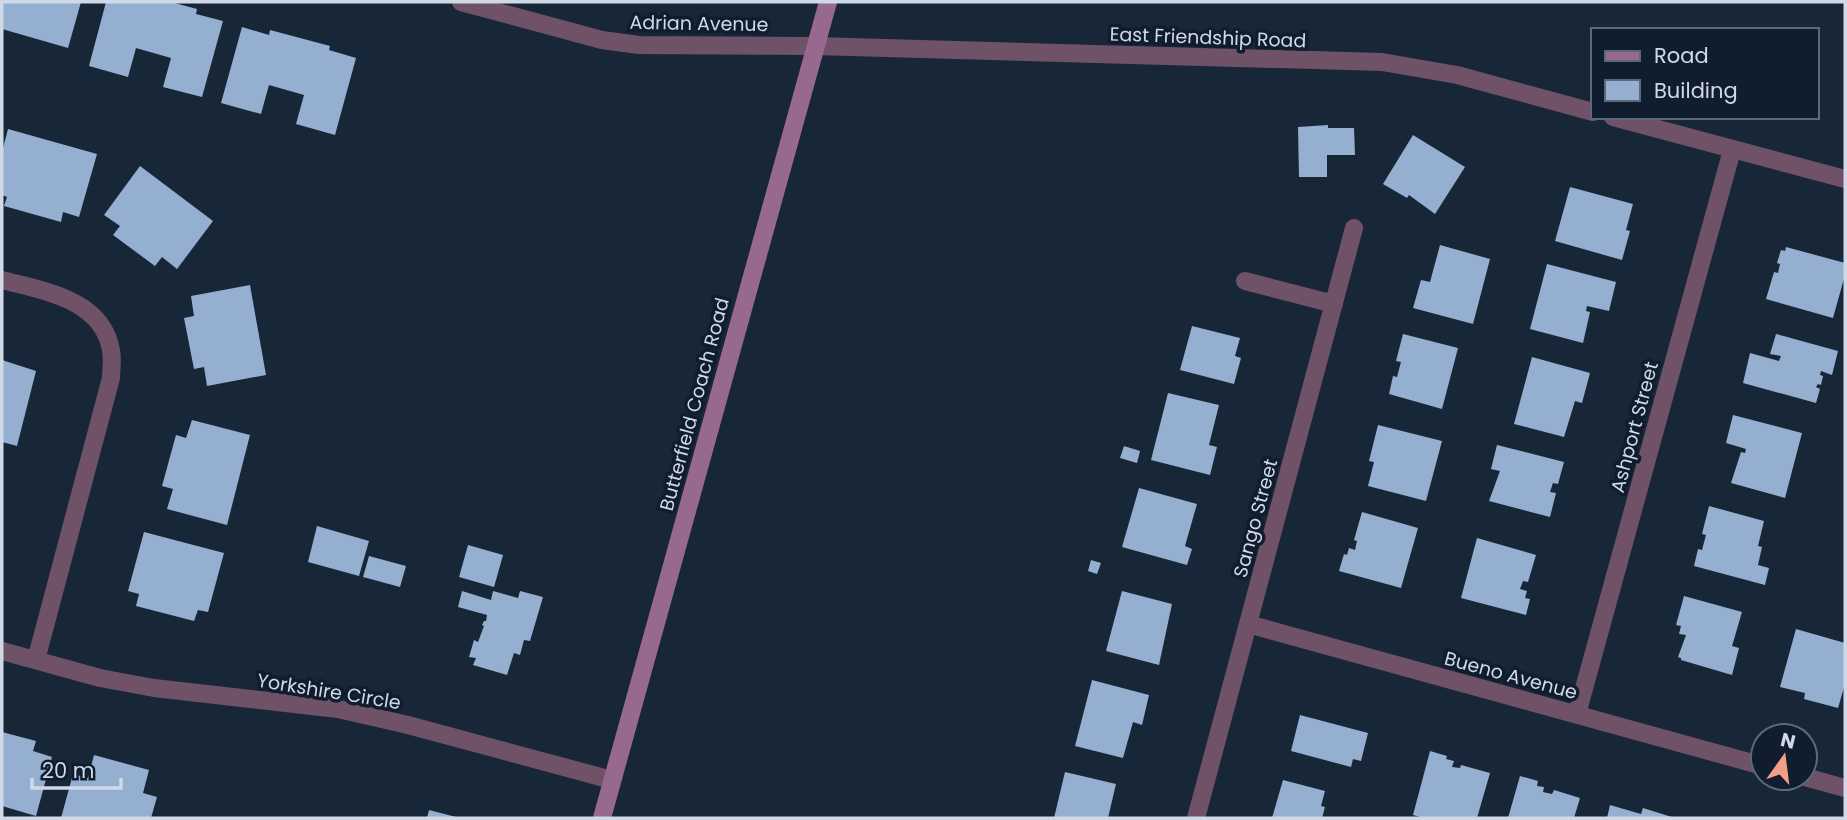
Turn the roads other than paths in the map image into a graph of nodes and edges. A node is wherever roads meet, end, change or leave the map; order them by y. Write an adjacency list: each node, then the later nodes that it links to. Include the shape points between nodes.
1 (461, 2): 3 (street, Adrian Avenue, via 602,40 639,45)
2 (828, 2): 3 (main road, Butterfield Coach Road)
3 (815, 46): 4 (street, East Friendship Road, via 1382,62 1457,75); 17 (main road, Butterfield Coach Road)
4 (1591, 111)
5 (1620, 119): 6 (street)
6 (1732, 150): 7 (street); 15 (street, Ashport Street)
7 (1845, 179)
8 (1354, 228): 11 (street, Sango Street)
9 (2, 280): 14 (street, via 62,296 85,309 102,326 111,350 111,378)
10 (1245, 281): 11 (street)
11 (1334, 304): 12 (street, Sango Street)
12 (1248, 624): 15 (street, Bueno Avenue); 21 (street, Sango Street)
13 (2, 651): 14 (street, Yorkshire Circle)
14 (36, 660): 17 (street, Yorkshire Circle, via 154,688 338,709)
15 (1577, 715): 16 (street, Bueno Avenue)
16 (1749, 762)
17 (612, 780): 20 (main road, Butterfield Coach Road)
18 (1819, 781): 19 (street)
19 (1845, 788)
20 (601, 818)
21 (1196, 818)

